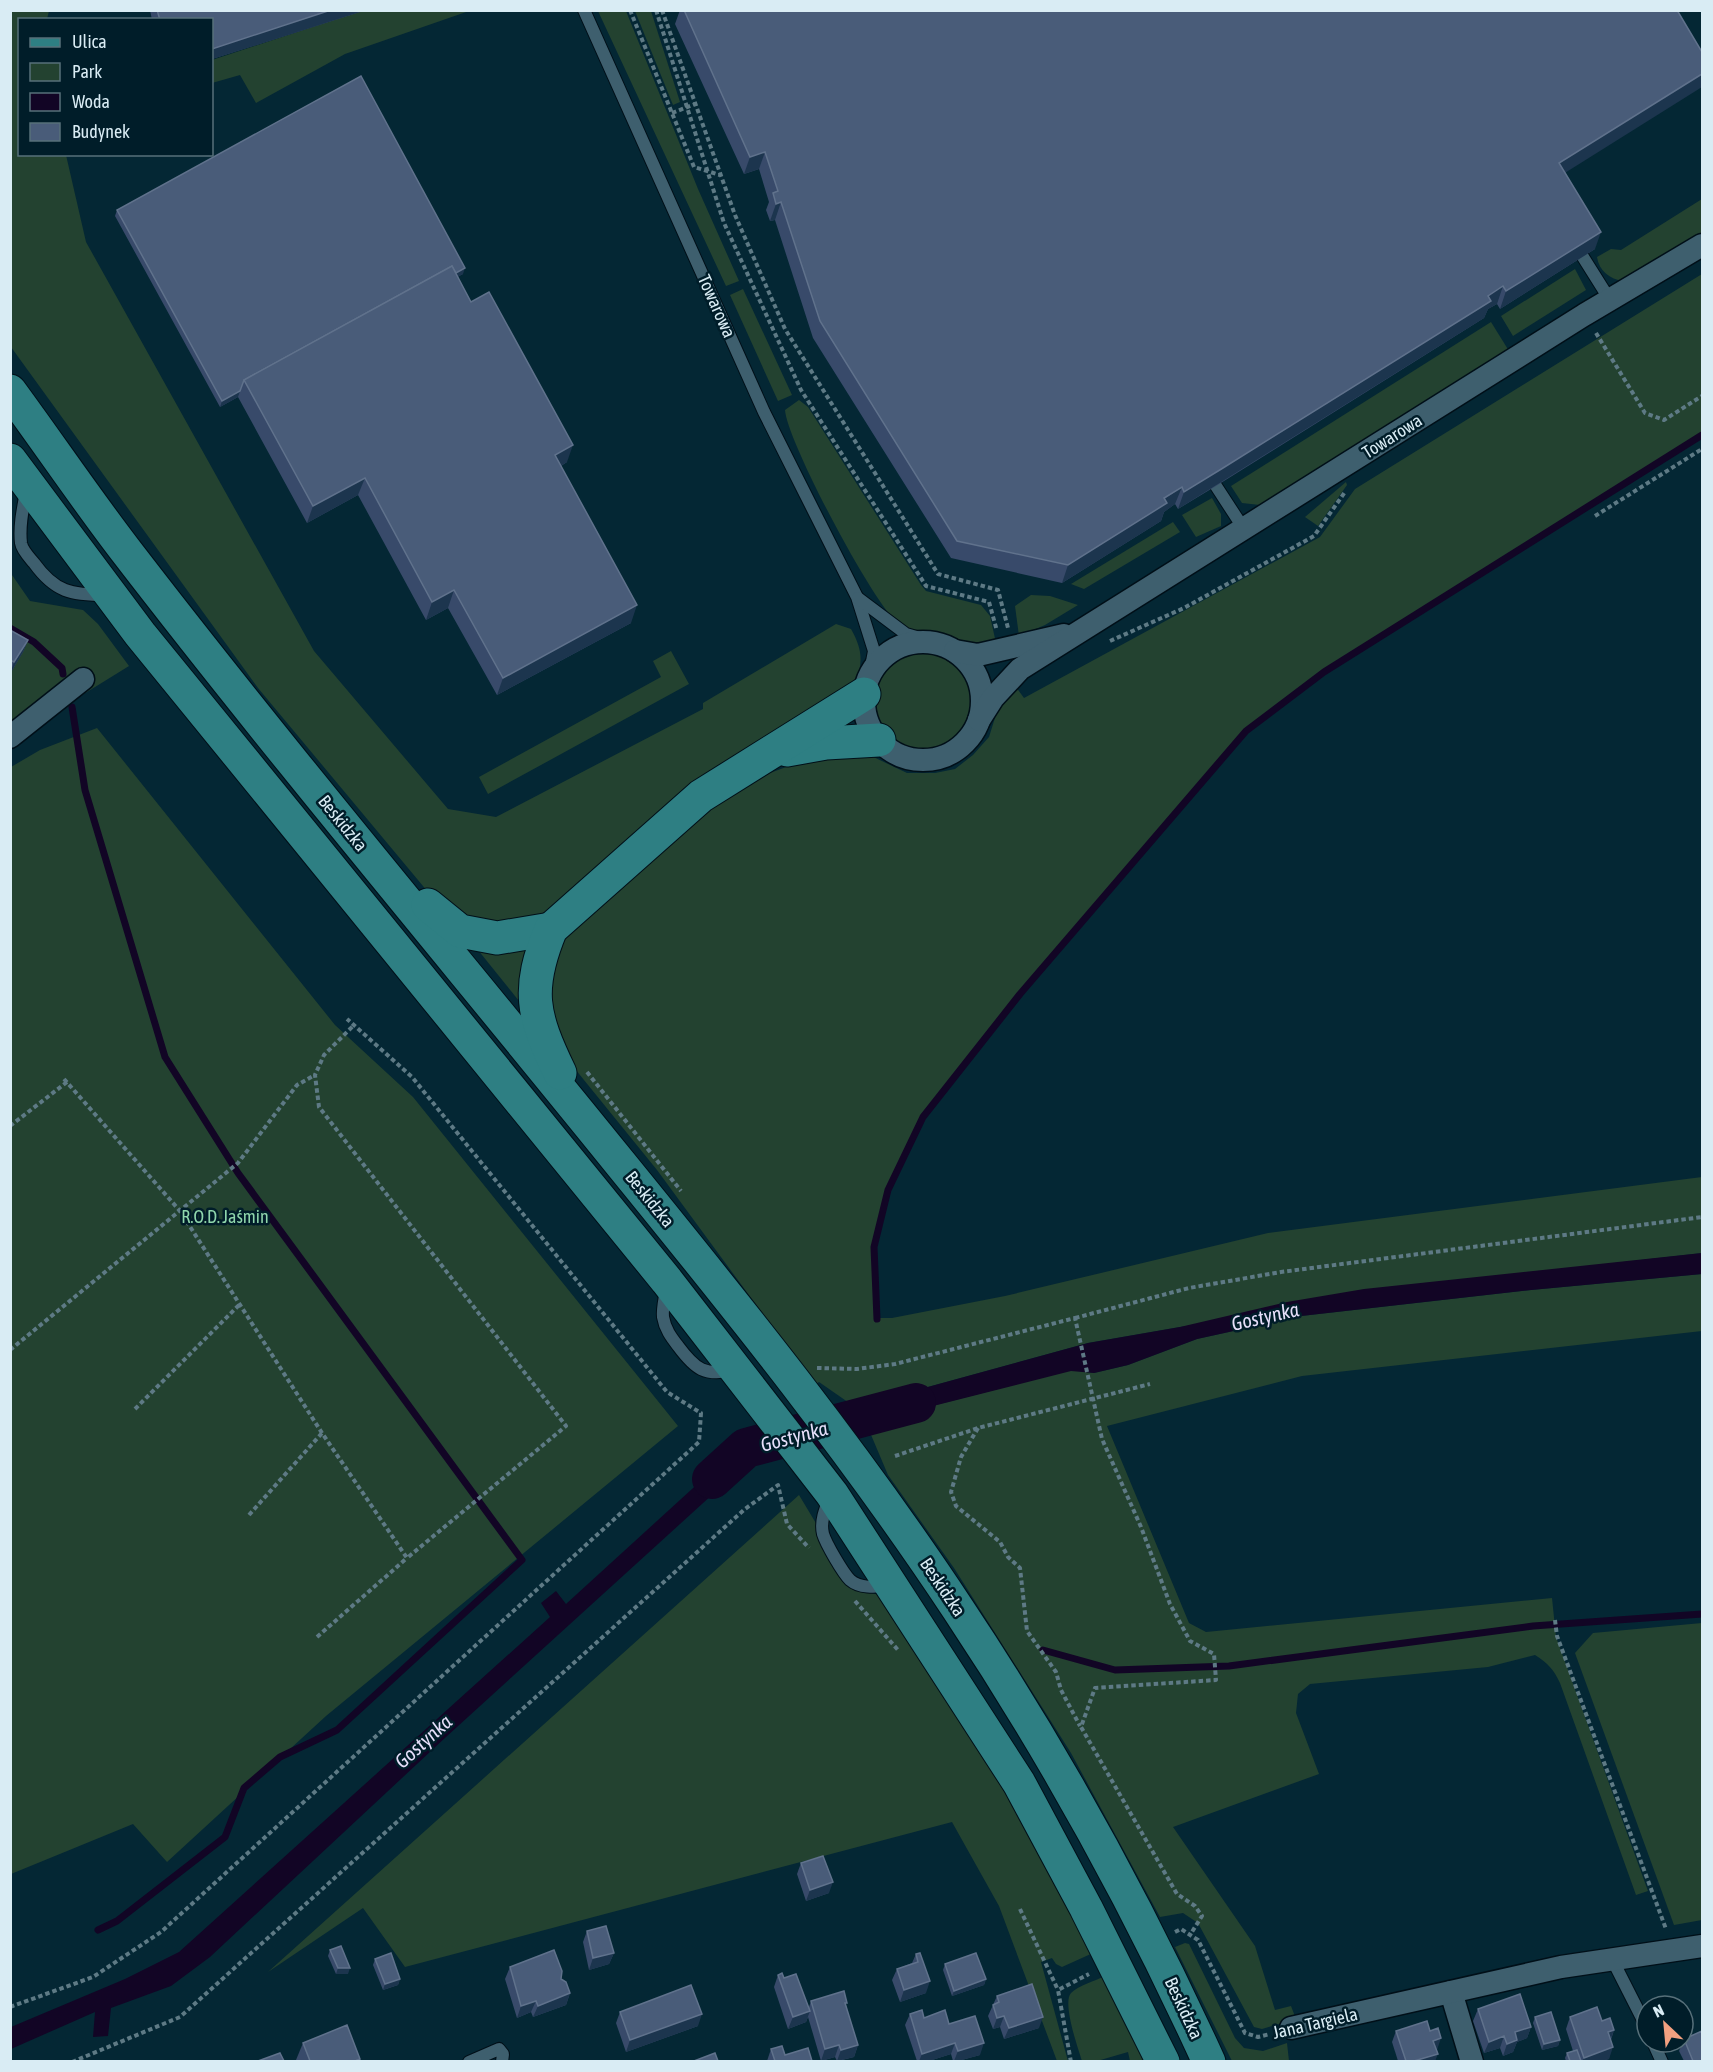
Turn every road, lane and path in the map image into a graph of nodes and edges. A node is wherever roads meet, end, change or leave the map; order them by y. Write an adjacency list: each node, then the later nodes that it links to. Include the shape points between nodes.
1 (584, 10): 24 (lane, Towarowa, via 764,412)
2 (630, 10): 7 (path)
3 (656, 10): 6 (path)
4 (662, 10): 5 (path)
5 (695, 104): 6 (path); 9 (path)
6 (687, 107): 7 (path); 8 (path)
7 (672, 113): 8 (path, via 694,166)
8 (708, 171): 9 (path); 28 (path, via 724,223 801,390 926,586 989,602)
9 (721, 176): 28 (path, via 785,329 938,574 998,590)
10 (1702, 245): 12 (street, Towarowa)
11 (1583, 257): 12 (lane)
12 (1610, 300): 13 (street, Towarowa)
13 (1590, 324): 14 (path); 15 (path); 17 (path, via 1645,413 1664,420); 23 (street, Towarowa)
14 (1605, 326)
15 (1586, 339)
16 (10, 391): 35 (main road, Beskidzka, via 123,548)
17 (1702, 396)
18 (1702, 449): 22 (path)
19 (19, 472): 78 (main road, via 108,594 667,1281 832,1494 1019,1783)
20 (1351, 485): 26 (path, via 1314,536 1184,608)
21 (1216, 486): 23 (lane)
22 (1595, 516)
23 (1244, 529): 25 (street, Towarowa)
24 (857, 597): 27 (lane, Towarowa, via 906,634); 30 (lane, Towarowa, via 874,651)
25 (1083, 630): 28 (street, Towarowa); 31 (street, Towarowa, via 1013,674)
26 (1106, 643)
27 (946, 647): 28 (street, Towarowa, via 978,655); 30 (street, via 918,641 898,646 882,657); 31 (street, via 970,663 980,681 983,701)
28 (1007, 648)
29 (82, 679): 32 (street)
30 (867, 683): 33 (street, via 864,711); 34 (main road)
31 (979, 720): 33 (street, via 970,737 955,751 938,759 902,758)
32 (10, 737)
33 (879, 740): 34 (main road, via 826,743)
34 (771, 753): 36 (main road, via 725,779 680,812)
35 (381, 871): 36 (main road, via 460,931 497,938); 41 (main road, Beskidzka)
36 (550, 929): 41 (main road, via 533,986 536,1012 546,1044)
37 (347, 1019): 38 (path)
38 (354, 1025): 40 (path, via 324,1055); 72 (path, via 412,1077 667,1392 701,1413 699,1442 161,1932 93,1977)
39 (584, 1066): 43 (path)
40 (315, 1075): 44 (path, via 297,1084 238,1163); 58 (path, via 319,1107 566,1426)
41 (579, 1112): 79 (main road, Beskidzka, via 781,1365 871,1483 958,1608 1072,1793 1165,1967)
42 (10, 1126): 44 (path, via 65,1081)
43 (684, 1196)
44 (180, 1210): 46 (path); 48 (path)
45 (1702, 1217): 47 (path, via 1281,1272 1189,1288)
46 (240, 1304): 52 (path); 54 (path)
47 (1075, 1318): 49 (path, via 895,1364); 51 (path)
48 (10, 1350)
49 (819, 1368)
50 (1150, 1384): 51 (path)
51 (1092, 1397): 53 (path); 61 (path, via 1102,1438 1170,1604 1190,1641 1214,1654 1216,1680 1095,1688)
52 (135, 1409)
53 (978, 1428): 55 (path); 61 (path, via 961,1457 951,1492 956,1506 1000,1542 1020,1568 1026,1632 1056,1672 1060,1690)
54 (322, 1433): 56 (path); 58 (path)
55 (895, 1456)
56 (249, 1515)
57 (787, 1524): 74 (path, via 778,1485 745,1509 180,2016)
58 (407, 1558): 60 (path)
59 (1555, 1620): 66 (path, via 1557,1636)
60 (317, 1636)
61 (1081, 1727): 64 (path, via 1177,1894 1202,1916)
62 (1020, 1909): 69 (path)
63 (1169, 1935): 64 (path, via 1181,1929)
64 (1190, 1935): 73 (path, Jana Targiela, via 1198,1940 1245,2033 1258,2037)
65 (1702, 1946): 66 (street, Jana Targiela)
66 (1673, 1950): 67 (street, Jana Targiela)
67 (1612, 1959): 70 (street, Jana Targiela); 71 (lane)
68 (1100, 1969): 69 (path)
69 (1058, 1990): 77 (path)
70 (1451, 1992): 73 (street, Jana Targiela); 80 (street)
71 (1635, 2004)
72 (10, 2007)
73 (1291, 2028)
74 (72, 2061)
75 (469, 2061): 76 (lane, via 499,2049)
76 (502, 2061)
77 (1071, 2061)
78 (1163, 2061)
79 (1209, 2061)
80 (1473, 2061)

